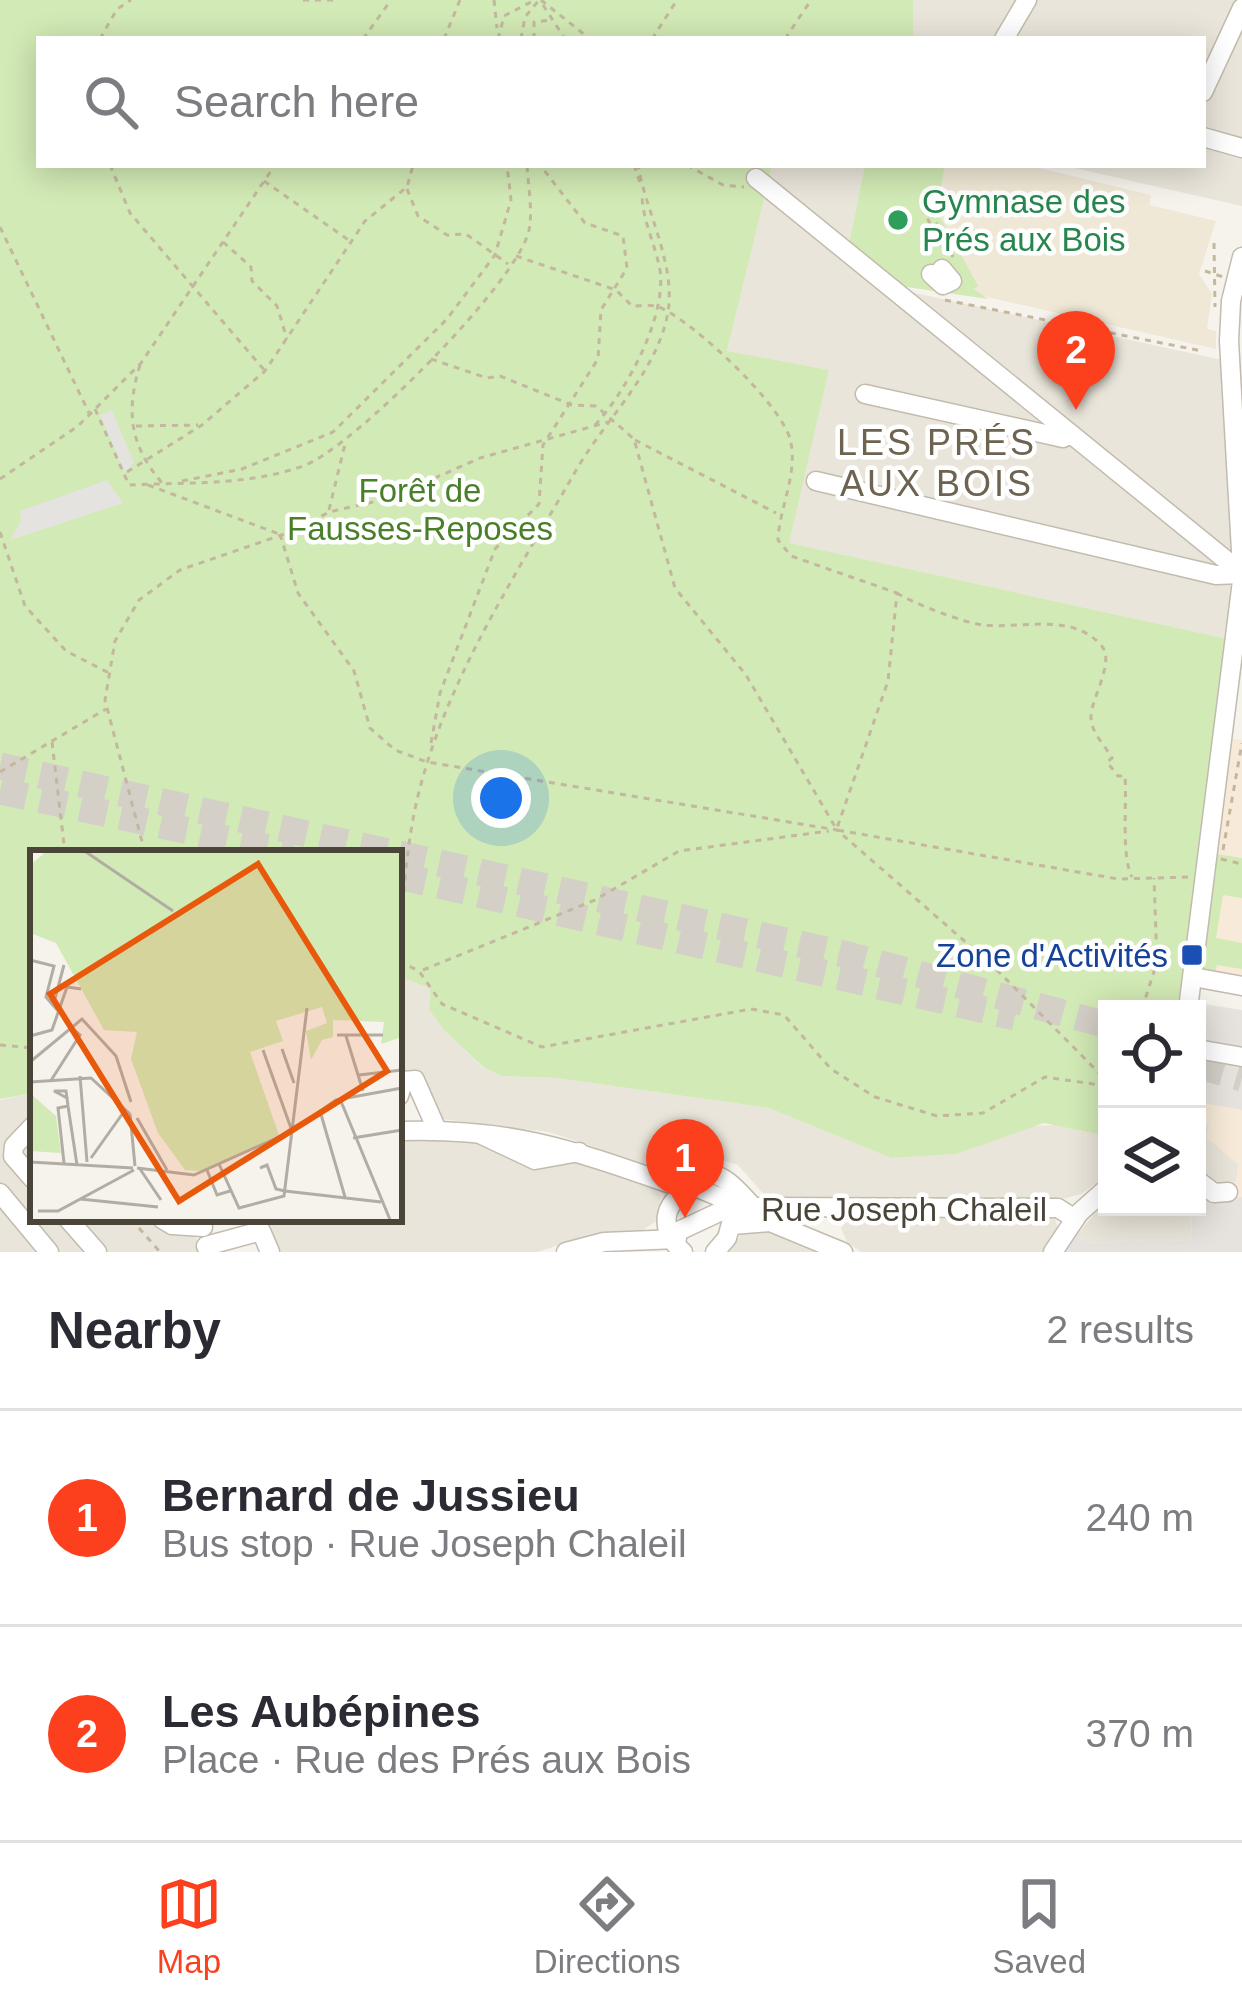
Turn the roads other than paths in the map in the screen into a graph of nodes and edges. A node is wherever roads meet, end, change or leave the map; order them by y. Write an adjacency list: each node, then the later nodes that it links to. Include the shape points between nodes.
1 (1028, 0): 3 (street)
2 (1242, 8): 4 (street)
3 (1006, 36)
4 (1206, 86)
5 (1206, 138): 6 (street)
6 (1242, 148)
7 (755, 183): 12 (street)
8 (1242, 257): 9 (street)
9 (1234, 280): 11 (street, via 1229,341)
10 (865, 394): 12 (street)
11 (1238, 400): 14 (street)
12 (1071, 434): 14 (street)
13 (816, 482): 14 (street, via 1216,575)
14 (1242, 574): 15 (street)
15 (1193, 977): 16 (street); 17 (street)
16 (1242, 986)
17 (1189, 1000)
18 (1206, 1051): 19 (street)
19 (1242, 1057)
20 (402, 1085): 22 (street, via 416,1080)
21 (30, 1129): 24 (street, via 14,1146)
22 (437, 1130): 23 (street); 26 (street, via 584,1150)
23 (402, 1131)
24 (30, 1175)
25 (1206, 1187): 27 (street)
26 (675, 1191): 31 (street, via 700,1173 719,1174); 32 (street, via 713,1191); 37 (street)
27 (1228, 1192)
28 (0, 1193): 39 (street)
29 (1098, 1197): 33 (street)
30 (829, 1209): 31 (street, Rue Joseph Chaleil); 33 (street, Rue Joseph Chaleil, via 1058,1208); 38 (street, via 822,1223)
31 (756, 1210): 32 (street, Rue Joseph Chaleil)
32 (731, 1216): 37 (street); 38 (street); 44 (street)
33 (1075, 1219): 45 (street)
34 (71, 1222): 40 (street)
35 (166, 1222): 36 (street)
36 (204, 1236): 41 (street, via 261,1231)
37 (659, 1243): 42 (street, via 604,1242); 43 (street)
38 (835, 1248)
39 (49, 1252)
40 (97, 1252)
41 (269, 1252)
42 (566, 1252)
43 (683, 1252)
44 (715, 1252)
45 (1053, 1252)

